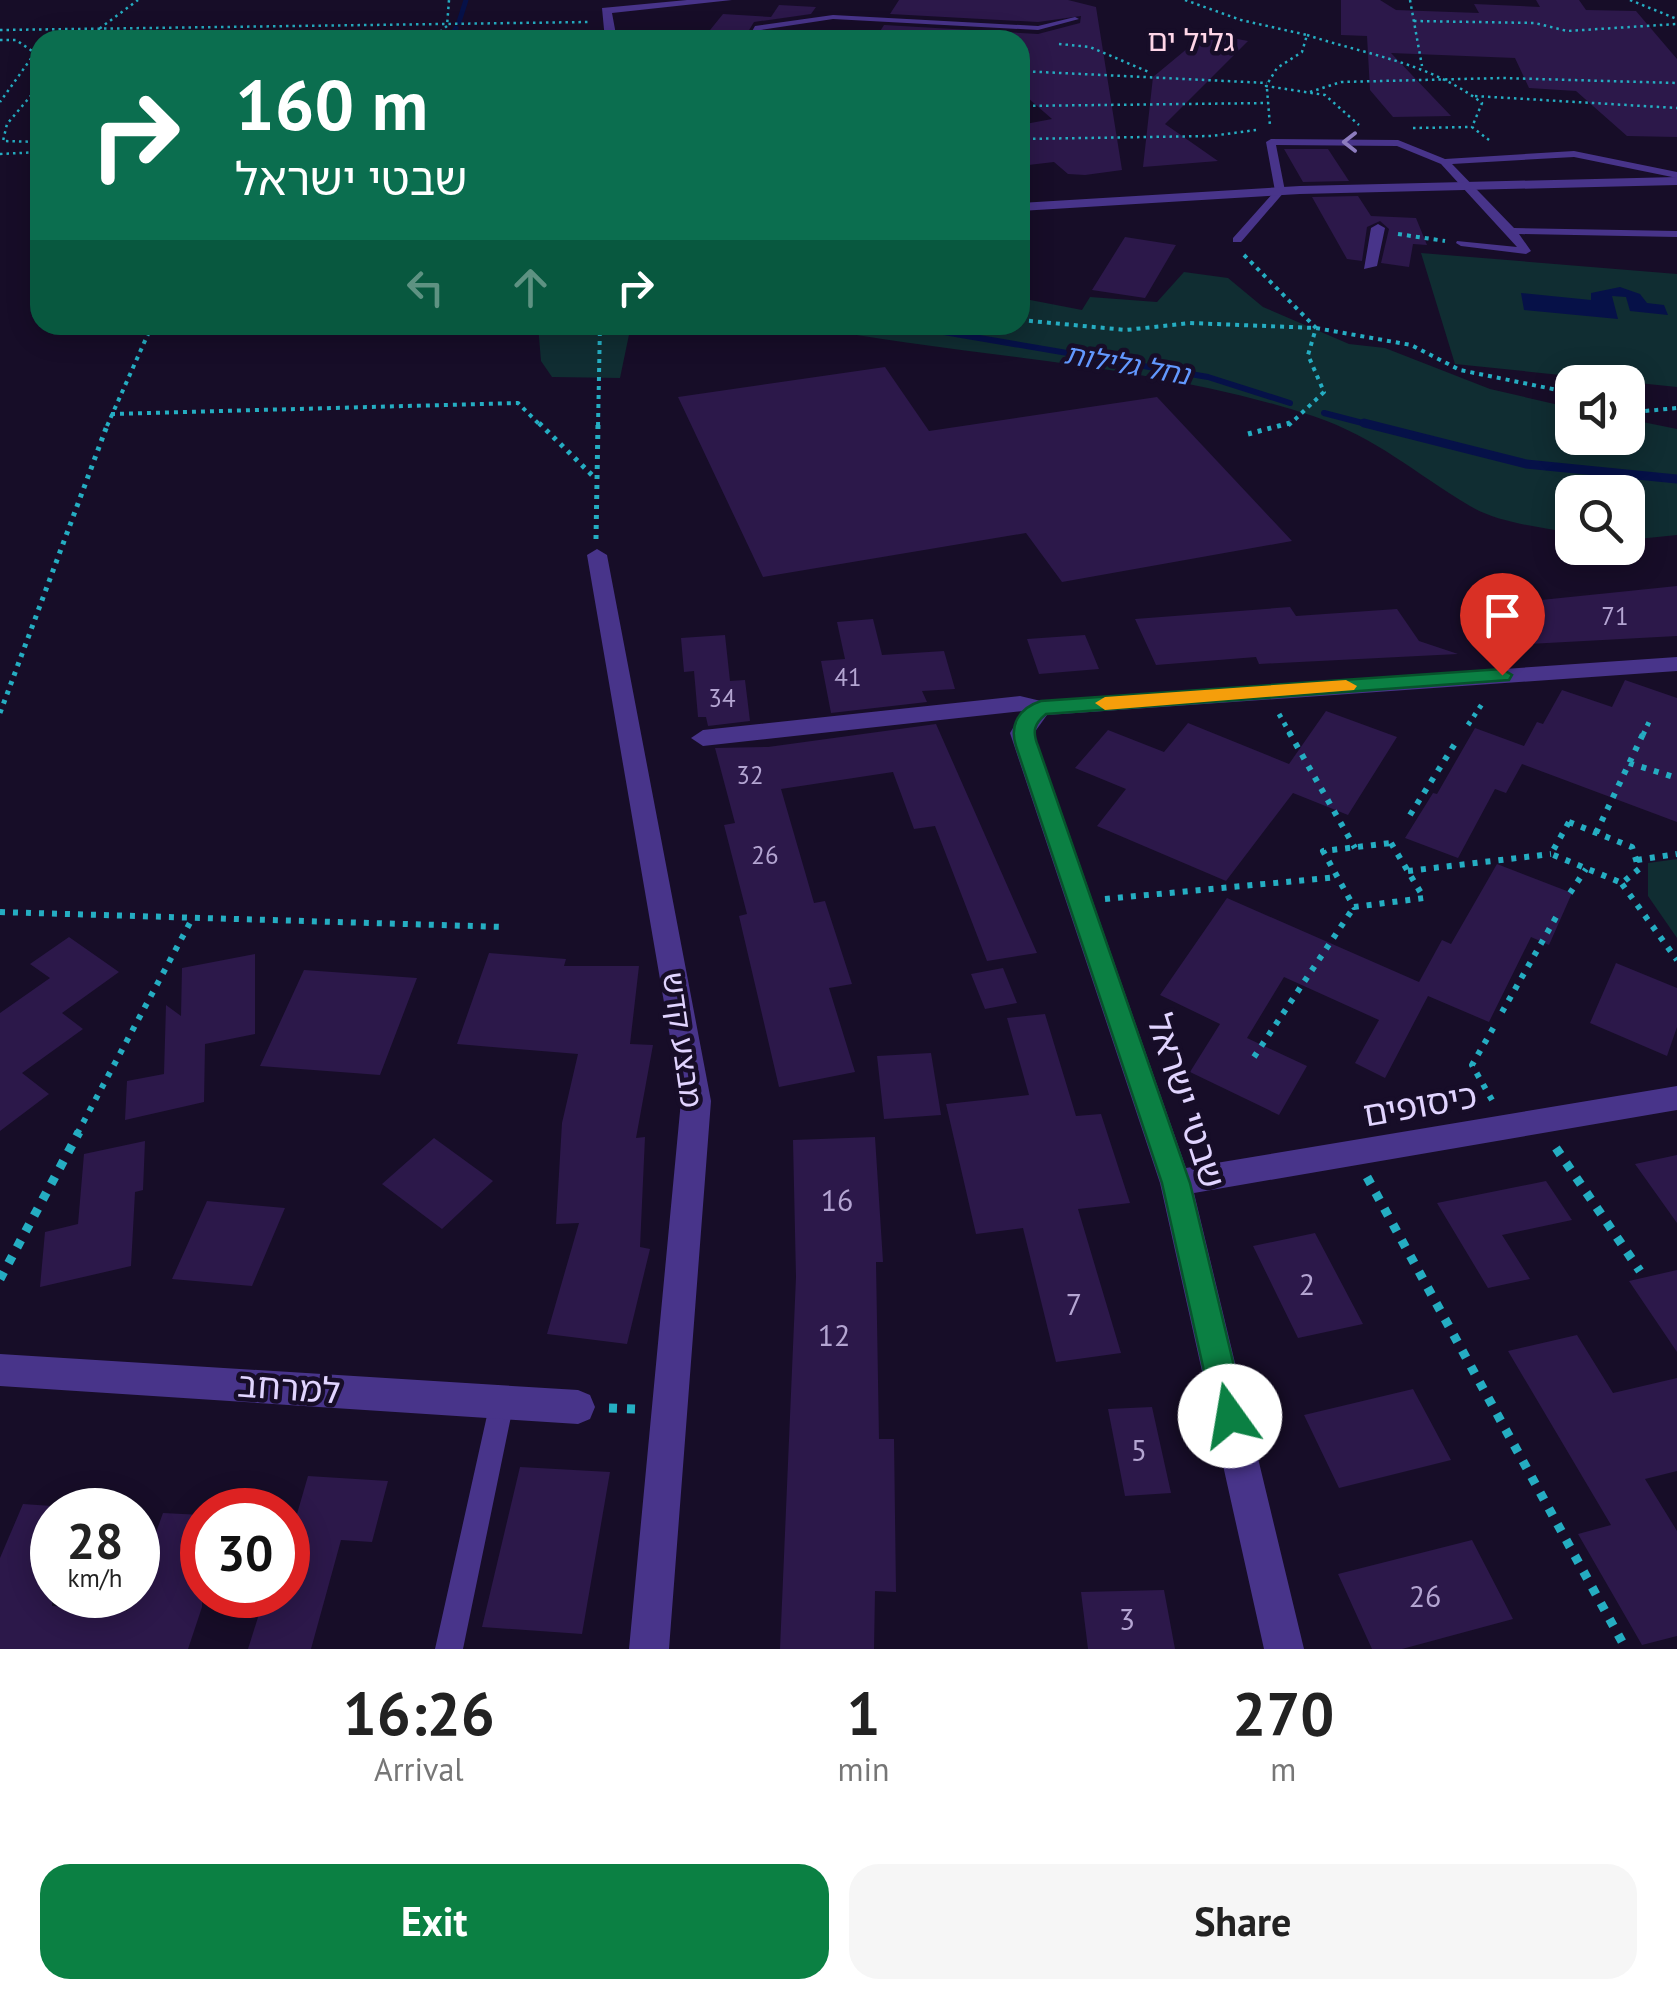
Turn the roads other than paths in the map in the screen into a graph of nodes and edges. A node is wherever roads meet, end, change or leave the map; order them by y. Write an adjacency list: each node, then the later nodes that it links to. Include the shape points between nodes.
1 (727, 0): 3 (street, via 606,15)
2 (1075, 19): 4 (lane, via 1038,28 833,17)
3 (609, 30)
4 (757, 30)
5 (1444, 162): 6 (lane, via 1574,154); 7 (lane); 8 (lane, one-way to 8, via 1398,143 1271,142)
6 (1677, 178): 7 (street)
7 (1466, 184): 8 (street); 11 (lane)
8 (1280, 191): 9 (street); 13 (lane)
9 (1030, 205)
10 (1378, 230): 15 (street)
11 (1511, 231): 12 (lane); 14 (lane, via 1526,250)
12 (1677, 234)
13 (1237, 240)
14 (1461, 243)
15 (1369, 266)
16 (596, 555): 26 (street, מבצע קדש, via 696,1100)
17 (1677, 664): 18 (street)
18 (1041, 708): 19 (street, via 1020,703); 21 (street, שבטי ישראל, via 1022,733)
19 (702, 738)
20 (1677, 1098): 21 (street, כיסופים)
21 (1176, 1183): 27 (street, שבטי ישראל)
22 (0, 1370): 23 (street, למרחב)
23 (502, 1402): 24 (street, למרחב); 25 (lane)
24 (578, 1407)
25 (449, 1649)
26 (649, 1649)
27 (1284, 1649)

